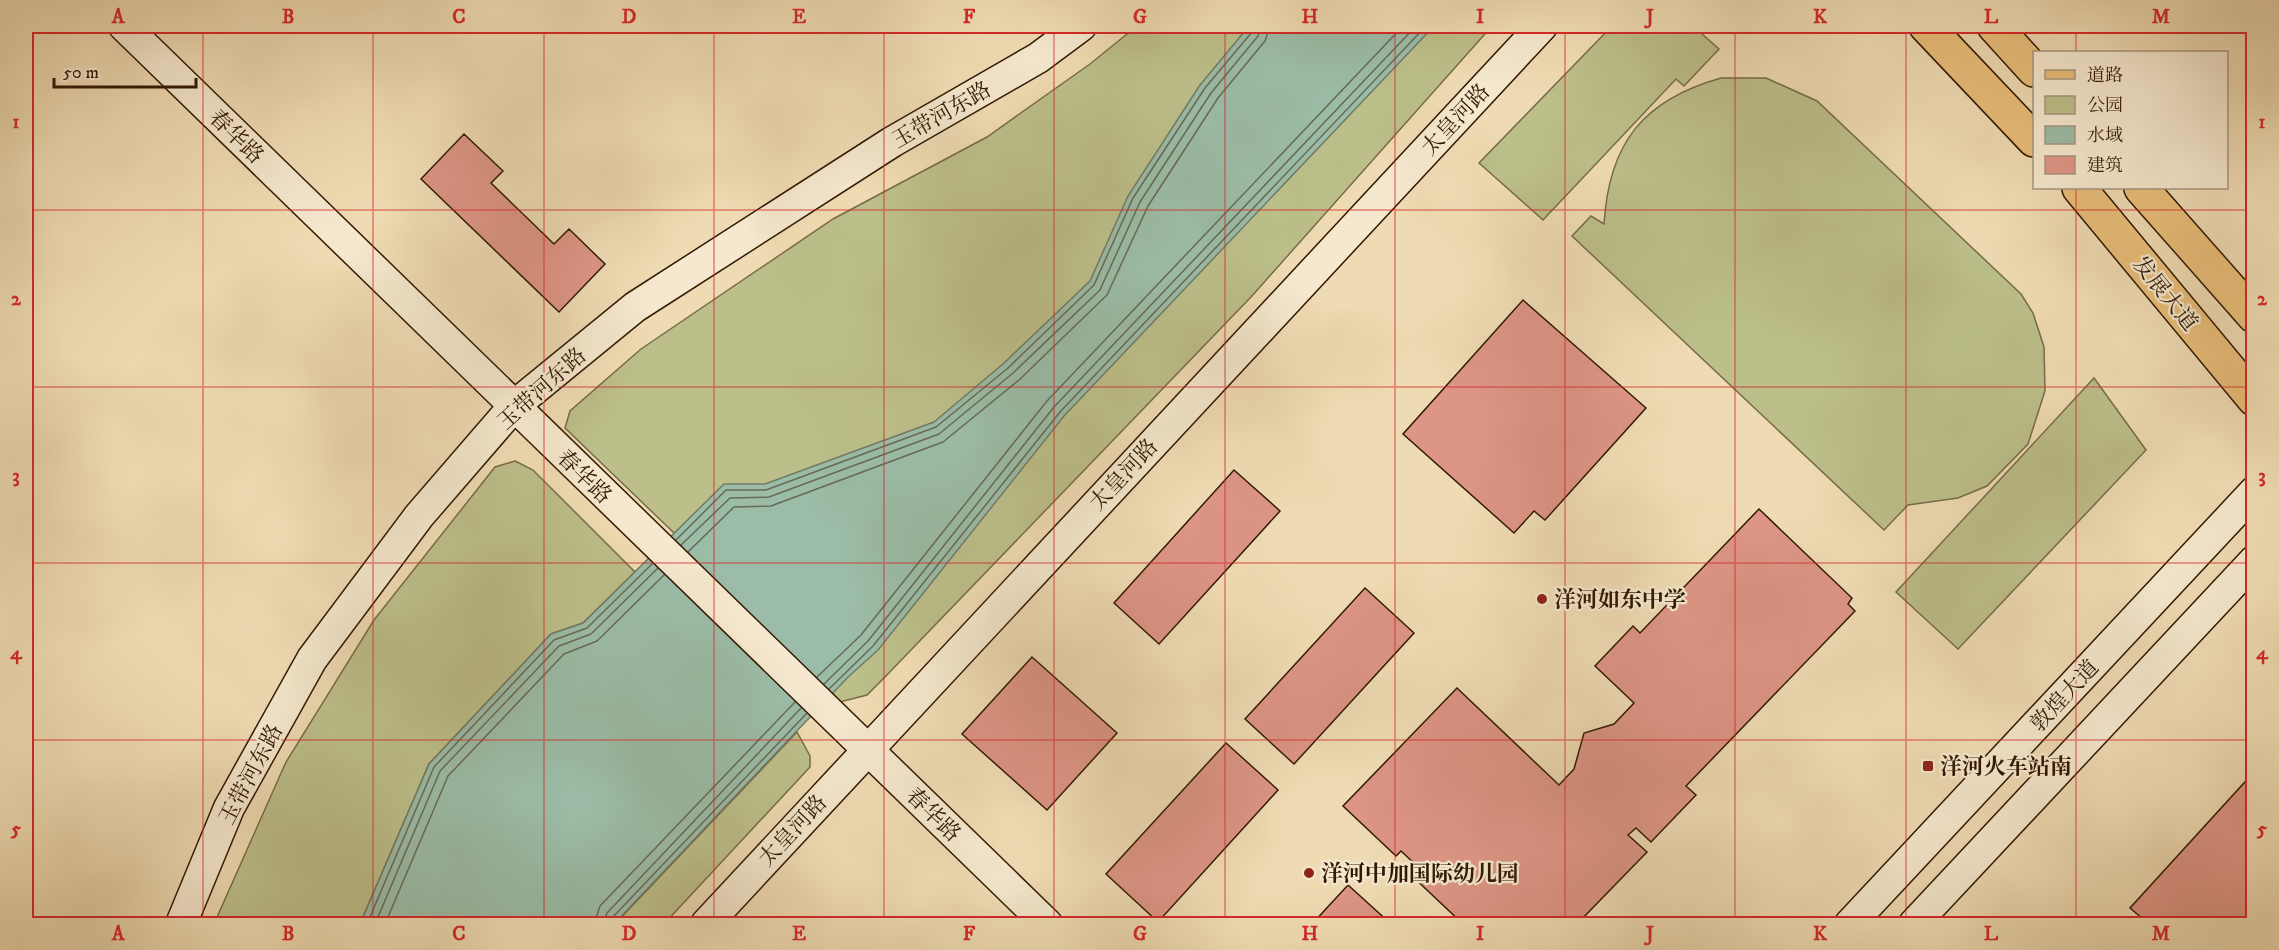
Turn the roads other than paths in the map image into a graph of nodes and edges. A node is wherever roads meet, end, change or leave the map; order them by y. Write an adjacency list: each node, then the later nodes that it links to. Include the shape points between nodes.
1 (124, 26): 12 (street, 春华路)
2 (1052, 26): 12 (street, 玉带河东路, via 902,123 734,219 620,297)
3 (1081, 26): 12 (street, 玉带河东路, via 1038,58 892,142 635,307)
4 (1542, 26): 16 (street, 太皇河路)
5 (1926, 26): 8 (main road)
6 (1994, 26): 7 (main road)
7 (2033, 69)
8 (2033, 139)
9 (2080, 189): 13 (main road, 发展大道)
10 (2142, 189): 11 (main road)
11 (2253, 316)
12 (507, 399): 16 (street, 春华路); 17 (street, 玉带河东路, via 378,547 297,662 237,766); 18 (street, 玉带河东路, via 312,658 229,808)
13 (2253, 399)
14 (2253, 492): 21 (street, 敦煌大道)
15 (2253, 561): 22 (street)
16 (867, 749): 19 (street, 太皇河路); 20 (street, 春华路)
17 (166, 924)
18 (181, 924)
19 (706, 924)
20 (1047, 924)
21 (1850, 924)
22 (1914, 924)

